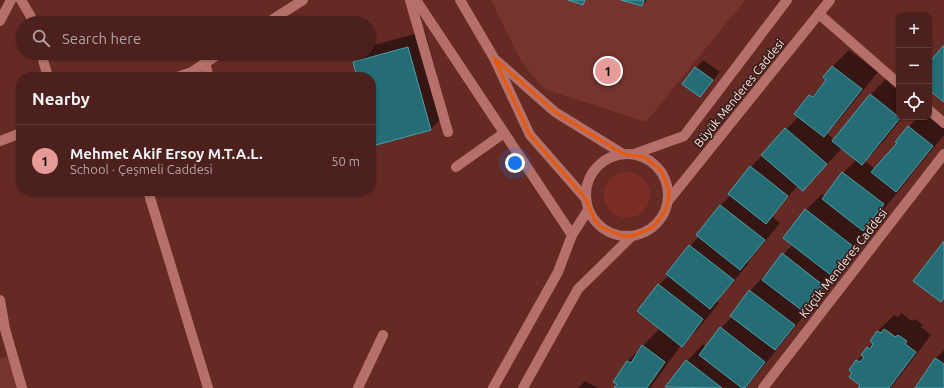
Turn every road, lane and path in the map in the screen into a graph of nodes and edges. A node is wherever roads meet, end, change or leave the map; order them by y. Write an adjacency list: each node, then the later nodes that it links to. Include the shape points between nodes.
1 (11, 0): 12 (street)
2 (21, 0): 10 (street)
3 (303, 0): 11 (street)
4 (410, 0): 23 (street)
5 (416, 0): 24 (street)
6 (460, 0): 13 (street)
7 (788, 0): 28 (street, Büyük Menderes Caddesi, via 684,136)
8 (830, 0): 9 (street, Büyük Menderes Caddesi)
9 (819, 14): 20 (street); 33 (street, Büyük Menderes Caddesi)
10 (30, 16)
11 (278, 16)
12 (0, 21)
13 (494, 58): 27 (street, via 554,112); 32 (street, via 530,135)
14 (43, 60): 17 (street)
15 (210, 60): 16 (street)
16 (205, 63): 18 (street); 19 (street)
17 (47, 72)
18 (192, 72)
19 (208, 72)
20 (896, 81)
21 (932, 113): 22 (street)
22 (944, 123)
23 (448, 132)
24 (504, 133): 30 (street); 35 (street)
25 (16, 135): 26 (street)
26 (0, 141)
27 (623, 154): 28 (street); 32 (street, via 603,161 595,169 588,183)
28 (634, 154): 33 (street, via 654,162 661,170 666,180)
29 (944, 154): 45 (street, Küçük Menderes Caddesi)
30 (456, 167)
31 (150, 196): 41 (street)
32 (586, 199): 34 (street)
33 (668, 201): 36 (street, via 666,212 652,228)
34 (588, 210): 35 (street); 36 (street, via 601,227 610,233)
35 (572, 235): 43 (street, via 558,272)
36 (632, 236): 44 (street, via 578,288)
37 (0, 300): 38 (street)
38 (3, 329): 40 (street)
39 (383, 335): 42 (street)
40 (22, 388)
41 (208, 388)
42 (358, 388)
43 (493, 388)
44 (523, 388)
45 (763, 388)

